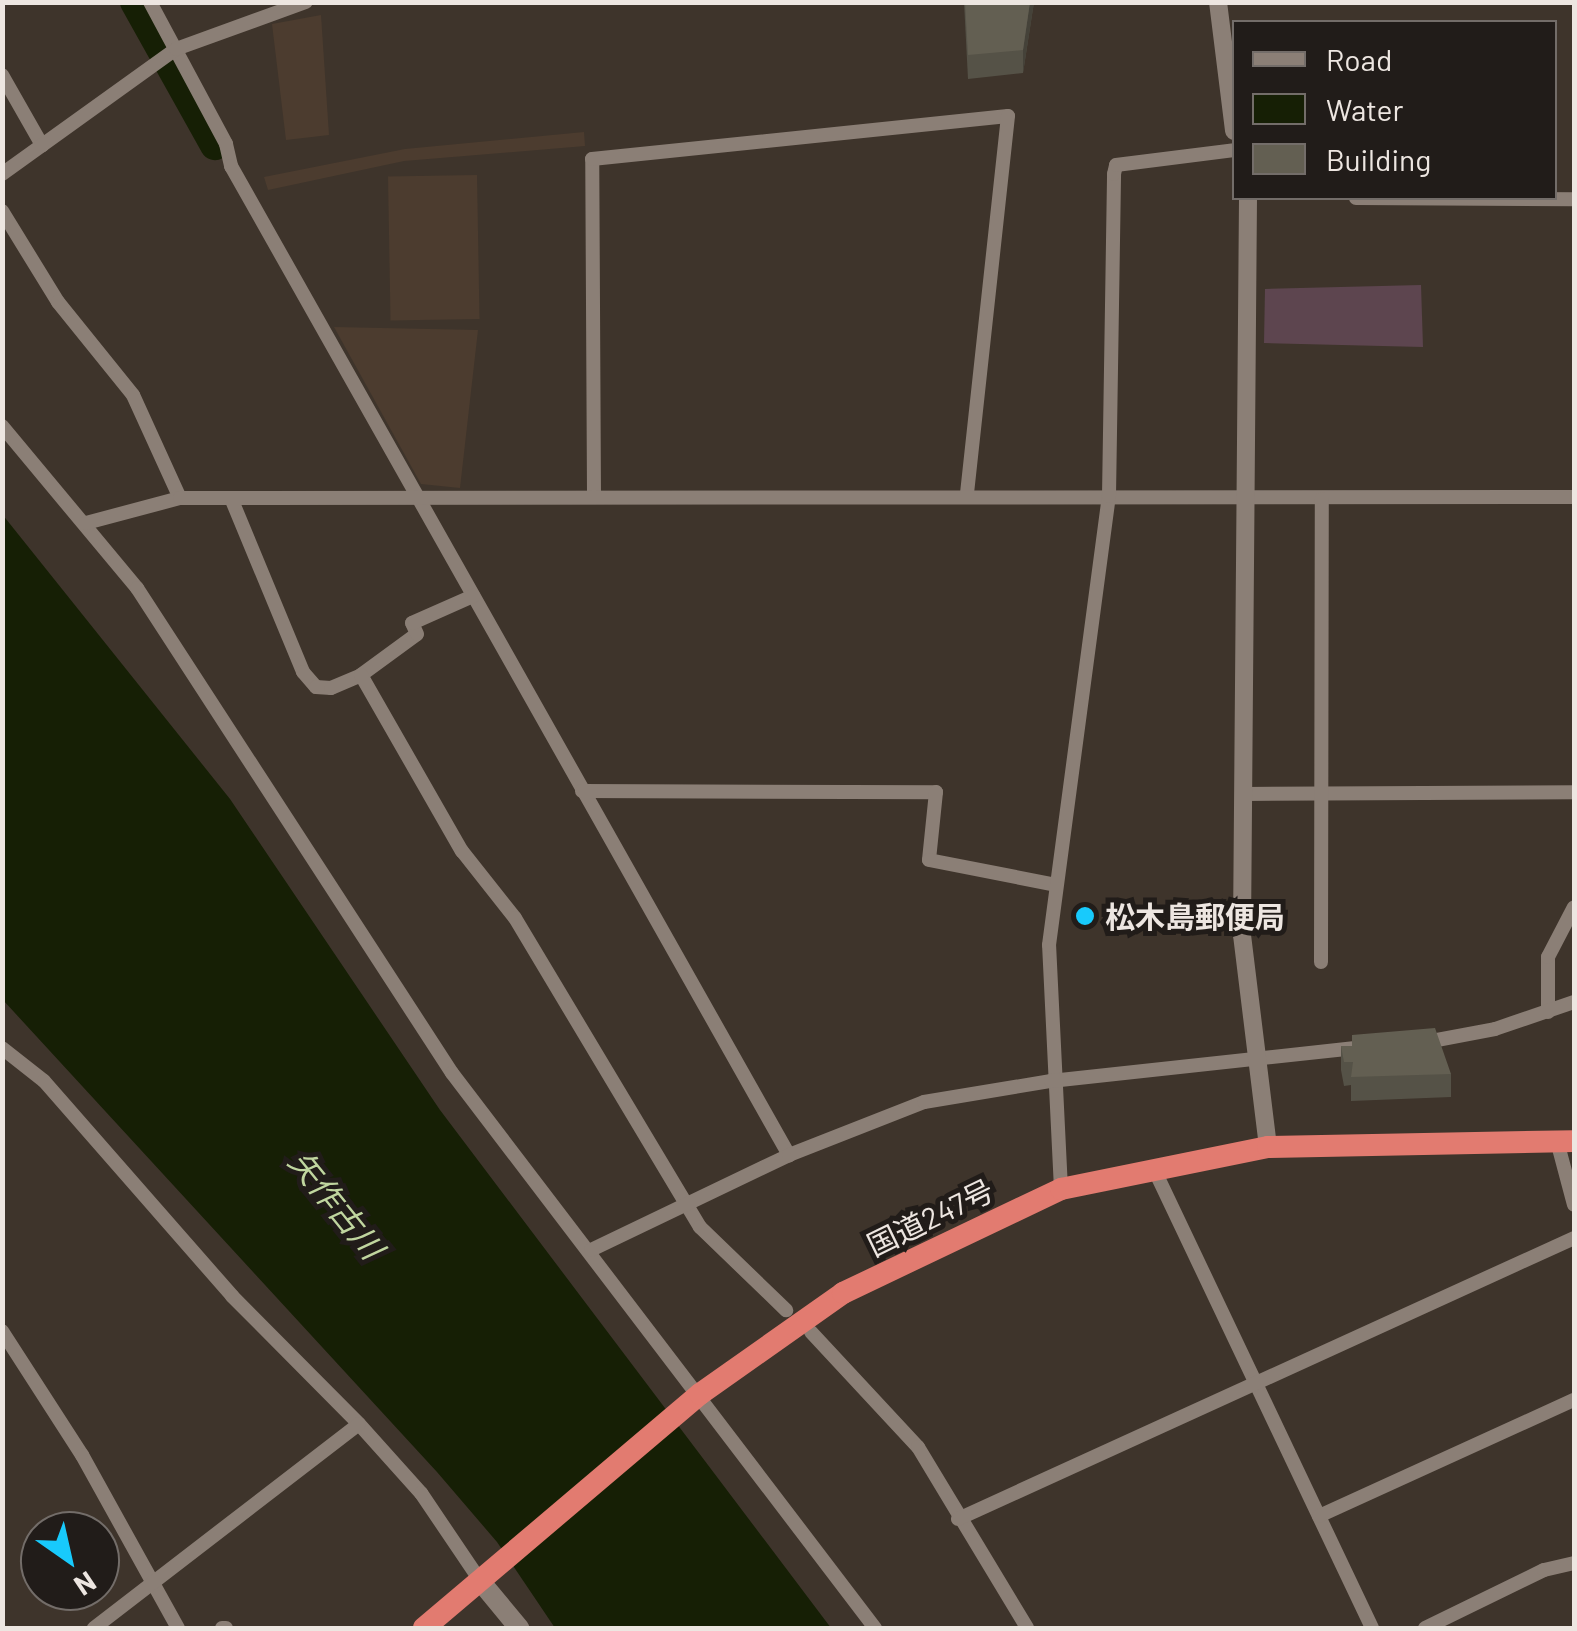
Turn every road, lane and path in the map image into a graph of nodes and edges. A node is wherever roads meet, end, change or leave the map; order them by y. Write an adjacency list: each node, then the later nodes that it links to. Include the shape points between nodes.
1 (150, 2): 4 (street)
2 (306, 2): 4 (street)
3 (1218, 2): 6 (street)
4 (176, 49): 7 (street); 15 (street, via 231,166)
5 (2, 76): 7 (street)
6 (1232, 115)
7 (42, 145): 9 (street)
8 (1232, 150): 16 (street, via 1116,165)
9 (2, 174)
10 (1248, 200): 17 (street)
11 (2, 211): 19 (street, via 58,302 134,395)
12 (2, 426): 22 (street)
13 (967, 494): 14 (street); 14 (street, via 1008,116 592,158); 16 (street)
14 (594, 495): 15 (street)
15 (420, 496): 20 (street); 23 (street)
16 (1109, 496): 17 (street); 29 (street)
17 (1247, 496): 21 (street); 27 (street)
18 (1574, 497): 21 (street)
19 (180, 498): 20 (street); 22 (street)
20 (231, 498): 24 (street, via 304,672 316,687)
21 (1322, 499): 28 (street)
22 (86, 523): 47 (street, via 222,711 298,841 452,1073)
23 (474, 596): 24 (street, via 412,623 417,634); 25 (street)
24 (361, 676): 44 (street, via 462,852 514,918)
25 (582, 791): 29 (street, via 936,792 929,860); 41 (street)
26 (1574, 792): 28 (street)
27 (1244, 794): 28 (street); 37 (street, via 1243,956)
28 (1320, 794): 31 (street)
29 (1056, 885): 38 (street, via 1049,946)
30 (1574, 907): 33 (street, via 1548,957)
31 (1321, 962)
32 (1574, 1002): 33 (street)
33 (1548, 1012): 34 (street)
34 (1404, 1044)
35 (1368, 1047): 37 (street)
36 (2, 1048): 54 (street, via 44,1081 220,1283)
37 (1252, 1056): 38 (street); 40 (street)
38 (1051, 1081): 41 (street, via 924,1102); 43 (street)
39 (1566, 1141): 40 (highway, 国道247号); 45 (street)
40 (1268, 1147): 42 (highway, 国道247号)
41 (789, 1155): 44 (street)
42 (1154, 1169): 43 (highway, 国道247号); 51 (street)
43 (1061, 1190): 52 (highway, 国道247号, via 884,1270)
44 (684, 1202): 47 (street); 48 (street, via 700,1227)
45 (1574, 1206)
46 (1574, 1238): 51 (street)
47 (590, 1250): 52 (street)
48 (786, 1310)
49 (2, 1331): 59 (street)
50 (811, 1332): 56 (street, via 906,1432)
51 (1259, 1381): 55 (street); 56 (street)
52 (700, 1394): 58 (highway, 国道247号); 64 (street)
53 (1574, 1400): 55 (street)
54 (359, 1424): 58 (street, via 421,1492); 59 (street)
55 (1319, 1516): 66 (street)
56 (958, 1519): 65 (street)
57 (1574, 1563): 67 (street, via 1544,1570)
58 (481, 1582): 62 (highway, 国道247号); 63 (main road)
59 (153, 1583): 60 (street); 61 (street)
60 (94, 1628)
61 (178, 1628)
62 (424, 1628)
63 (519, 1628)
64 (875, 1628)
65 (1027, 1628)
66 (1372, 1628)
67 (1425, 1628)

